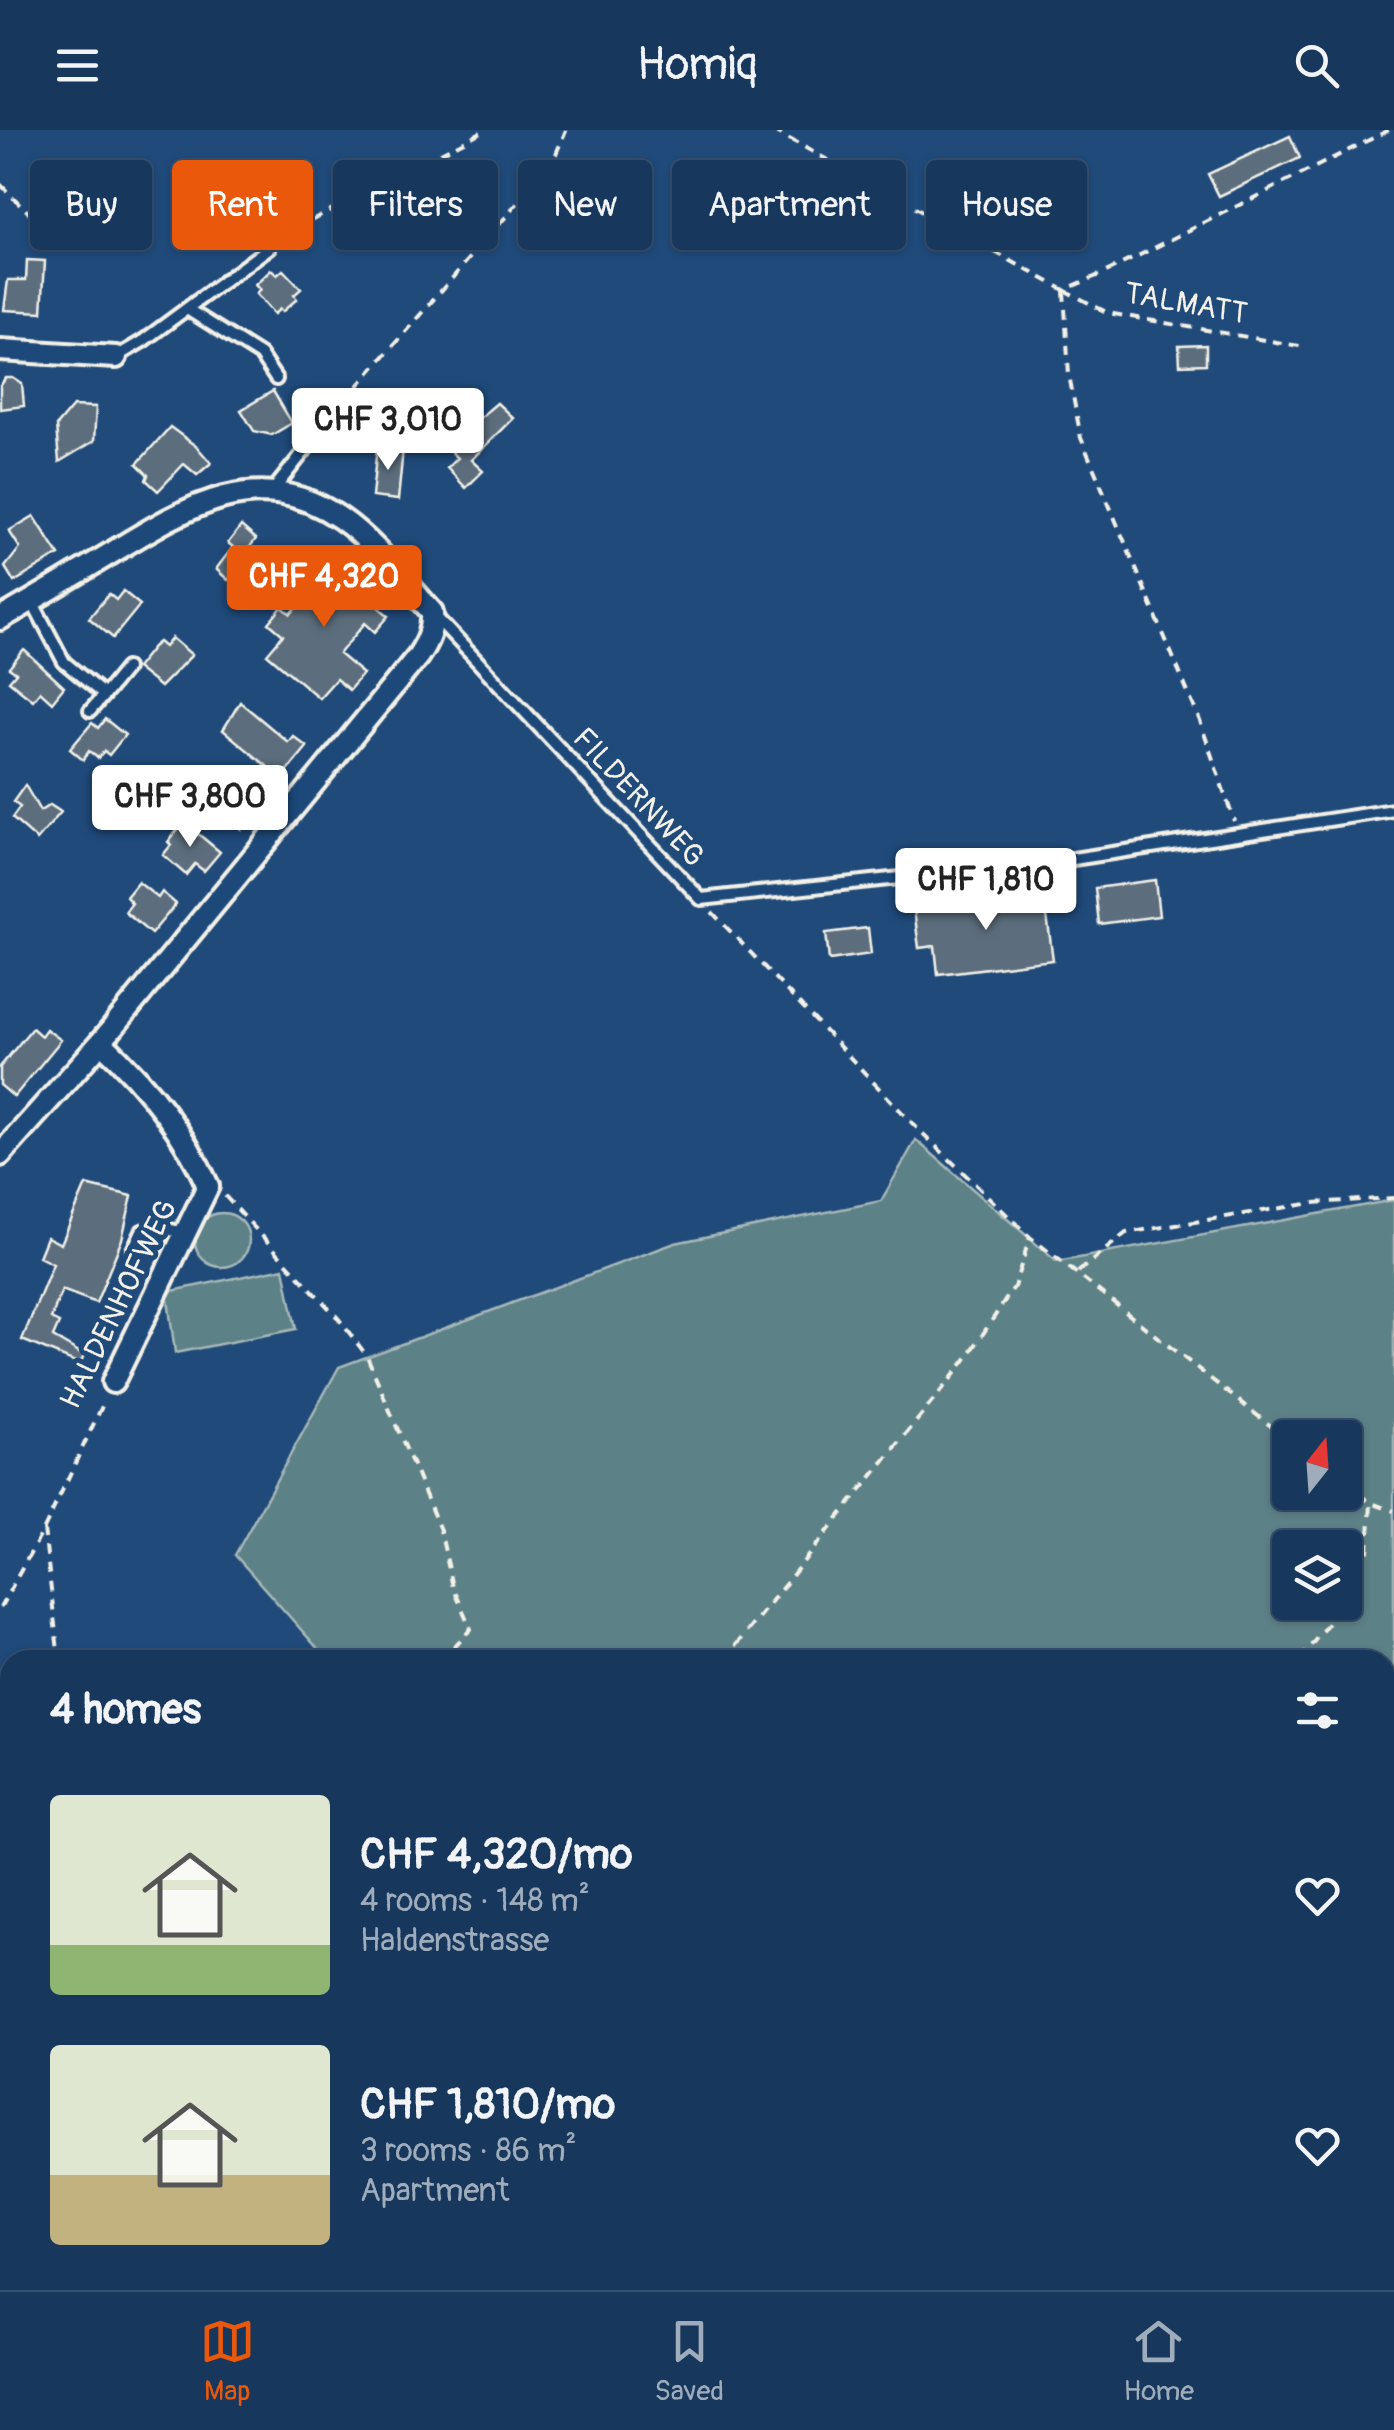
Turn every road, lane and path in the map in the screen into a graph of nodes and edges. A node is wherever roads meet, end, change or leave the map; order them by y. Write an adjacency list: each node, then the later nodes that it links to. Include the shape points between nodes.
1 (485, 130): 7 (path)
2 (566, 130): 15 (path, via 537,181)
3 (772, 130): 9 (path, TALMATT)
4 (1389, 130): 9 (path)
5 (0, 184): 6 (path)
6 (30, 214)
7 (313, 219)
8 (266, 250): 10 (lane)
9 (1064, 290): 11 (path, TALMATT, via 1108,314); 24 (path, via 1081,438)
10 (187, 309): 13 (lane); 14 (lane, via 260,355)
11 (1305, 347)
12 (0, 350): 13 (street)
13 (116, 356)
14 (276, 378)
15 (347, 398): 16 (lane); 17 (lane)
16 (379, 419)
17 (275, 493): 18 (street, via 222,496 182,510); 19 (street, via 344,520)
18 (32, 601): 20 (street); 22 (lane, via 64,662)
19 (432, 612): 26 (lane, FILDERNWEG); 27 (street, via 428,642 418,656)
20 (0, 620)
21 (126, 668): 22 (lane)
22 (104, 695): 23 (lane)
23 (90, 711)
24 (1228, 802)
25 (1394, 810): 26 (lane, FILDERNWEG, via 1060,861)
26 (700, 900): 32 (path)
27 (101, 1042): 28 (street); 29 (street, HALDENHOFWEG, via 135,1074)
28 (0, 1155)
29 (208, 1186): 31 (street, HALDENHOFWEG); 45 (path, via 228,1198 367,1356 440,1530 472,1630)
30 (1394, 1198): 34 (path, via 1313,1203 1126,1233)
31 (186, 1233): 33 (lane, via 142,1231); 35 (street, HALDENHOFWEG)
32 (1030, 1237): 34 (path); 46 (path, via 1014,1287 964,1362)
33 (133, 1250)
34 (1078, 1272): 36 (path)
35 (113, 1382): 40 (path, HALDENHOFWEG)
36 (1272, 1427)
37 (1362, 1497): 38 (path)
38 (1371, 1504): 39 (path); 41 (path)
39 (1394, 1511)
40 (44, 1530): 42 (path, HALDENHOFWEG); 44 (path)
41 (1362, 1564)
42 (0, 1608)
43 (1330, 1620): 47 (path)
44 (58, 1650)
45 (451, 1650)
46 (732, 1650)
47 (1308, 1650)

